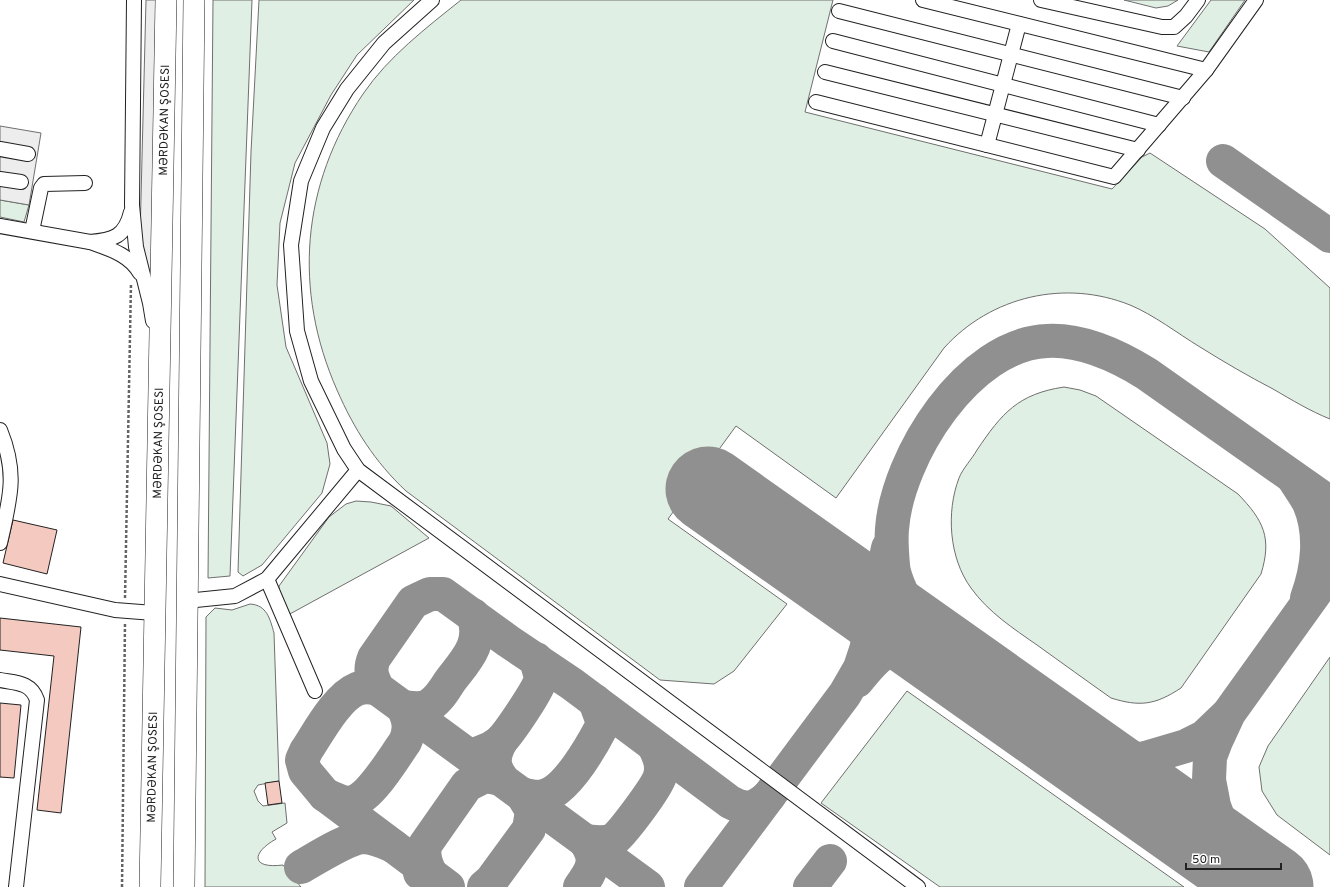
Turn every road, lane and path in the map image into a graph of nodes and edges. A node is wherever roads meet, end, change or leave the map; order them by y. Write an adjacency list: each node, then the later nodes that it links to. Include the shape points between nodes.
1 (134, 0): 27 (street)
2 (166, 0): 33 (highway, MƏRDƏKAN ŞOSESI)
3 (194, 0): 39 (highway)
4 (432, 0): 35 (street, via 384,42 347,89 323,128 301,181 292,245 297,331 311,381 344,450)
5 (923, 0): 10 (street)
6 (1040, 0): 7 (street, via 1162,27 1174,27)
7 (1198, 0)
8 (1256, 0): 13 (street)
9 (839, 11): 12 (street)
10 (1019, 24): 12 (street); 13 (street)
11 (833, 41): 15 (street)
12 (1011, 55): 15 (street); 16 (street)
13 (1206, 70): 16 (street)
14 (824, 72): 18 (street)
15 (1003, 85): 18 (street); 19 (street)
16 (1183, 98): 19 (street)
17 (816, 102): 20 (street)
18 (996, 114): 20 (street); 22 (street)
19 (1159, 125): 22 (street)
20 (987, 145): 22 (street, via 1114,177)
21 (0, 149): 23 (street)
22 (1138, 150)
23 (28, 154)
24 (0, 179): 25 (street)
25 (21, 182)
26 (85, 183): 29 (street, via 44,184)
27 (132, 205): 30 (street, via 130,218 121,233 108,240); 32 (street, via 136,247)
28 (0, 226): 29 (street)
29 (32, 231): 30 (street)
30 (90, 242): 31 (street, via 115,251)
31 (131, 261): 32 (street); 40 (path)
32 (144, 279): 33 (street, via 152,314)
33 (159, 408): 41 (highway, MƏRDƏKAN ŞOSESI)
34 (0, 430): 36 (street, via 9,450 12,475 10,500)
35 (358, 470): 37 (street); 48 (street)
36 (0, 543)
37 (267, 579): 39 (street, via 235,596); 43 (street)
38 (0, 584): 40 (street, via 91,606)
39 (186, 602): 44 (highway)
40 (125, 611): 41 (street); 46 (path)
41 (154, 613): 47 (highway, MƏRDƏKAN ŞOSESI)
42 (0, 680): 45 (street, via 27,685 35,692 37,700)
43 (315, 691)
44 (184, 883)
45 (16, 887)
46 (122, 887)
47 (150, 887)
48 (918, 887)

